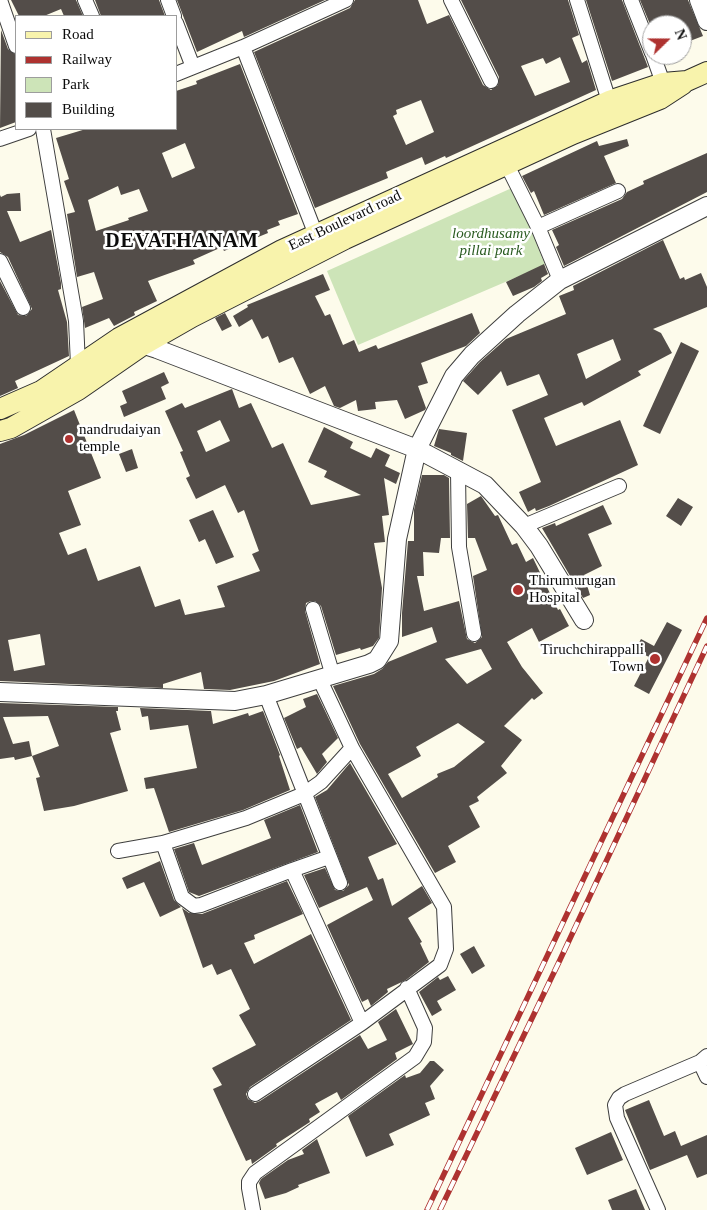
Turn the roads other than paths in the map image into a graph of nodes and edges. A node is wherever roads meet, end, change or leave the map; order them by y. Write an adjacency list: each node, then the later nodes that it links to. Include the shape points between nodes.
1 (0, 0): 14 (street)
2 (85, 0): 9 (street)
3 (168, 0): 10 (street)
4 (346, 0): 15 (street)
5 (451, 0): 20 (street)
6 (577, 0): 23 (street)
7 (631, 0): 13 (street)
8 (699, 0): 11 (street)
9 (92, 15)
10 (174, 15)
11 (707, 21)
12 (178, 28): 17 (street)
13 (642, 28)
14 (15, 43)
15 (243, 48): 17 (street); 31 (street)
16 (656, 65): 22 (street)
17 (193, 67): 19 (street)
18 (707, 72): 21 (main road, East Boulevard road)
19 (178, 73)
20 (491, 81)
21 (687, 81): 22 (main road, East Boulevard road); 27 (main road, via 660,99)
22 (663, 83): 23 (main road, East Boulevard road)
23 (609, 101): 31 (main road, East Boulevard road)
24 (26, 130): 26 (street)
25 (42, 130): 37 (street, via 76,320)
26 (0, 139)
27 (507, 165): 30 (street); 36 (main road, via 346,239)
28 (618, 192): 30 (street)
29 (707, 206): 33 (street)
30 (538, 227): 33 (street)
31 (316, 235): 35 (main road, East Boulevard road, via 266,258)
32 (0, 261): 34 (street)
33 (560, 280): 40 (street, via 517,314 463,365 439,402)
34 (23, 308)
35 (119, 338): 36 (street); 37 (main road, East Boulevard road)
36 (143, 345): 39 (main road, via 78,390); 40 (street)
37 (78, 365): 38 (main road, East Boulevard road, via 41,391)
38 (0, 409)
39 (0, 431)
40 (417, 449): 41 (street); 47 (street, via 397,539 388,644 383,654 369,664)
41 (458, 471): 43 (street, via 493,491); 46 (street, via 459,547)
42 (619, 486): 43 (street)
43 (524, 526): 45 (street, via 540,546)
44 (313, 609): 47 (street)
45 (584, 620)
46 (474, 634)
47 (326, 678): 49 (street); 50 (street)
48 (0, 692): 49 (street, via 235,701)
49 (266, 695): 51 (street)
50 (352, 748): 51 (street, via 321,782); 57 (street, via 444,907 446,949 440,965)
51 (304, 794): 52 (street, via 246,818); 54 (street)
52 (163, 843): 53 (street); 55 (street, via 182,897 194,906)
53 (118, 851)
54 (329, 857): 55 (street); 56 (street)
55 (292, 870): 58 (street)
56 (340, 883)
57 (407, 988): 58 (street); 62 (street, via 425,1028 424,1042 414,1057 256,1173 248,1188)
58 (362, 1024): 61 (street)
59 (704, 1059): 60 (street); 63 (street, via 626,1094 615,1105)
60 (707, 1077)
61 (255, 1094)
62 (253, 1210)
63 (658, 1210)

